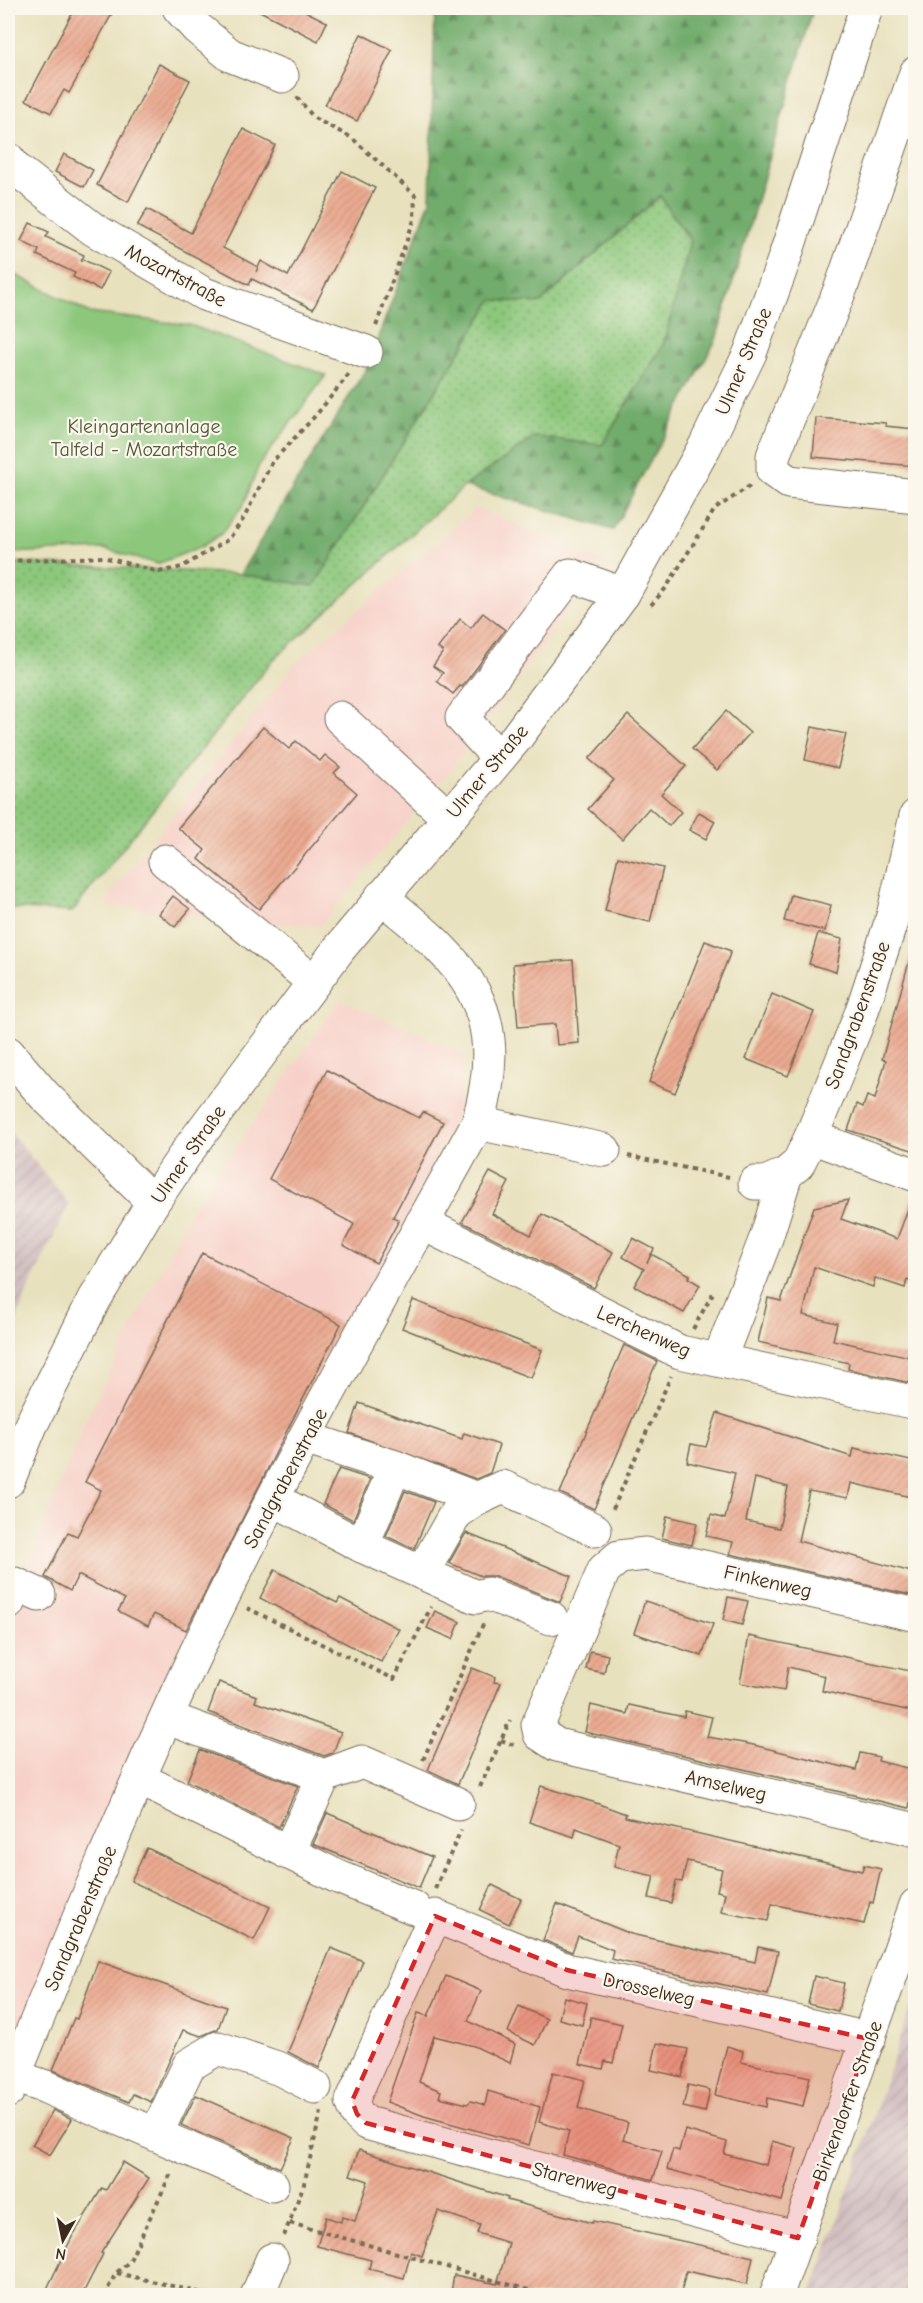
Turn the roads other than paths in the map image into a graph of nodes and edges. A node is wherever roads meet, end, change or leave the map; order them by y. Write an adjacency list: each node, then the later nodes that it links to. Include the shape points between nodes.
1 (178, 8): 4 (street, via 230,55)
2 (866, 8): 9 (street, Ulmer Straße, via 750,353 705,446)
3 (915, 73): 5 (street)
4 (281, 76)
5 (902, 155): 8 (street, via 842,285 773,456 773,471 789,482)
6 (8, 159): 7 (street, Mozartstraße, via 93,229 204,294)
7 (366, 352)
8 (915, 496)
9 (623, 594): 11 (street, Ulmer Straße); 11 (street, via 570,575 462,718)
10 (340, 718): 13 (street)
11 (499, 758): 13 (street, Ulmer Straße)
12 (915, 816): 19 (street, Sandgrabenstraße, via 893,916 864,1003)
13 (448, 817): 15 (street, Ulmer Straße)
14 (165, 861): 16 (street)
15 (381, 897): 16 (street, Ulmer Straße); 18 (street, Sandgrabenstraße, via 452,957 479,1000 488,1029 490,1065)
16 (314, 982): 22 (street, Ulmer Straße)
17 (8, 1053): 22 (street)
18 (478, 1123): 20 (street); 23 (street, Sandgrabenstraße)
19 (811, 1137): 21 (street); 24 (street, Sandgrabenstraße, via 798,1164 773,1187)
20 (604, 1150)
21 (915, 1175)
22 (153, 1202): 28 (street, Ulmer Straße, via 93,1302)
23 (422, 1223): 24 (street, Lerchenweg, via 680,1352); 26 (street, Sandgrabenstraße)
24 (719, 1360): 25 (street, Lerchenweg)
25 (915, 1403)
26 (305, 1438): 27 (street); 29 (street, Sandgrabenstraße)
27 (395, 1467): 30 (street); 32 (street)
28 (8, 1480)
29 (273, 1499): 32 (street); 38 (street, Sandgrabenstraße)
30 (477, 1499): 31 (street, via 503,1487); 33 (street, via 456,1514)
31 (603, 1522)
32 (362, 1546): 33 (street)
33 (433, 1578): 37 (street, via 476,1596 488,1594)
34 (39, 1595): 35 (street, via 15,1584)
35 (8, 1603)
36 (915, 1615): 39 (street, Finkenweg, via 646,1554 619,1557 604,1570 540,1714)
37 (551, 1618)
38 (168, 1718): 40 (street); 41 (street, Sandgrabenstraße)
39 (540, 1734): 43 (street, Amselweg, via 557,1745)
40 (324, 1776): 42 (street, via 362,1762); 44 (street)
41 (140, 1779): 44 (street, Drosselweg); 48 (street, Sandgrabenstraße)
42 (458, 1804)
43 (915, 1830)
44 (288, 1853): 46 (street, Drosselweg)
45 (915, 1905): 47 (street, Birkendorfer Straße)
46 (425, 1912): 47 (street, Drosselweg, via 567,1970); 52 (street, Starenweg, via 351,2101 366,2123)
47 (869, 2039): 52 (street, Birkendorfer Straße)
48 (10, 2080): 50 (street, via 46,2087)
49 (318, 2097): 50 (street, via 280,2069 218,2048 189,2065)
50 (170, 2140): 51 (street)
51 (272, 2185)
52 (798, 2238): 55 (street, Birkendorfer Straße)
53 (272, 2260): 54 (street)
54 (257, 2295)
55 (777, 2295)

